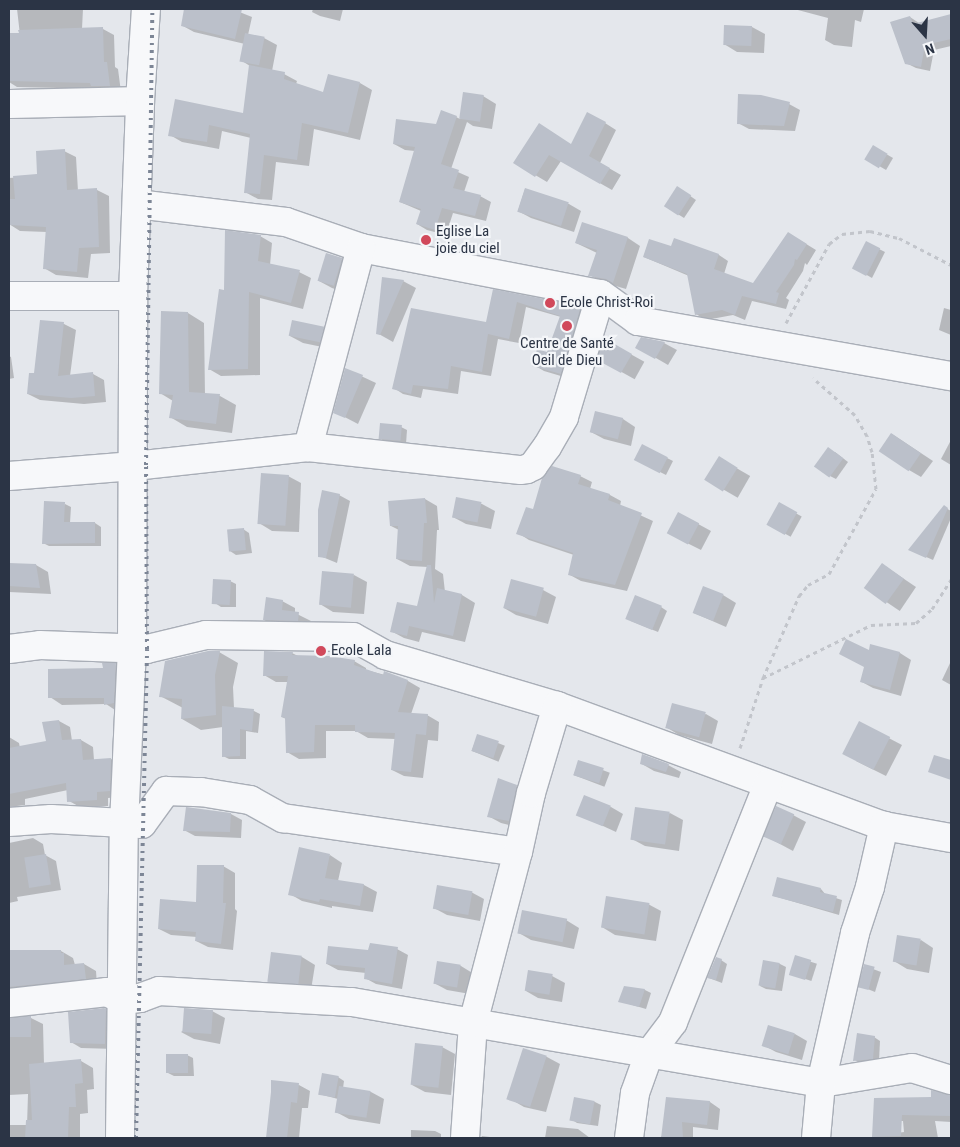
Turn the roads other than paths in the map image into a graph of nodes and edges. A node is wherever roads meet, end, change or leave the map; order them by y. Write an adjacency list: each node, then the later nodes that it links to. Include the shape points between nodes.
1 (146, 9): 2 (street)
2 (140, 101): 3 (street); 4 (street)
3 (9, 104)
4 (137, 204): 5 (street, via 286,222); 8 (street)
5 (361, 248): 6 (street); 10 (street)
6 (601, 294): 9 (street, via 638,321); 10 (street, via 564,417 533,466 521,470)
7 (9, 296): 8 (street)
8 (133, 296): 11 (street)
9 (951, 376)
10 (308, 447): 11 (street)
11 (134, 466): 12 (street); 13 (street)
12 (9, 476)
13 (132, 648): 14 (street, via 40,645); 15 (street, via 147,649 206,635 353,637 385,655); 18 (street)
14 (9, 649)
15 (557, 706): 16 (street); 21 (street, via 531,793)
16 (768, 784): 19 (street); 25 (street, via 673,1022)
17 (9, 822): 18 (street, via 51,819)
18 (124, 824): 21 (street, via 142,824 166,791 201,792 250,800 283,818); 22 (street)
19 (884, 826): 20 (street); 27 (street)
20 (951, 838)
21 (518, 852): 24 (street)
22 (122, 1000): 23 (street, via 107,992); 24 (street, via 159,991 352,1002); 28 (street)
23 (9, 1002)
24 (473, 1023): 25 (street); 29 (street)
25 (649, 1054): 27 (street); 30 (street, via 635,1093)
26 (951, 1080): 27 (street, via 912,1068)
27 (820, 1082): 31 (street)
28 (120, 1138)
29 (465, 1138)
30 (629, 1138)
31 (816, 1138)

